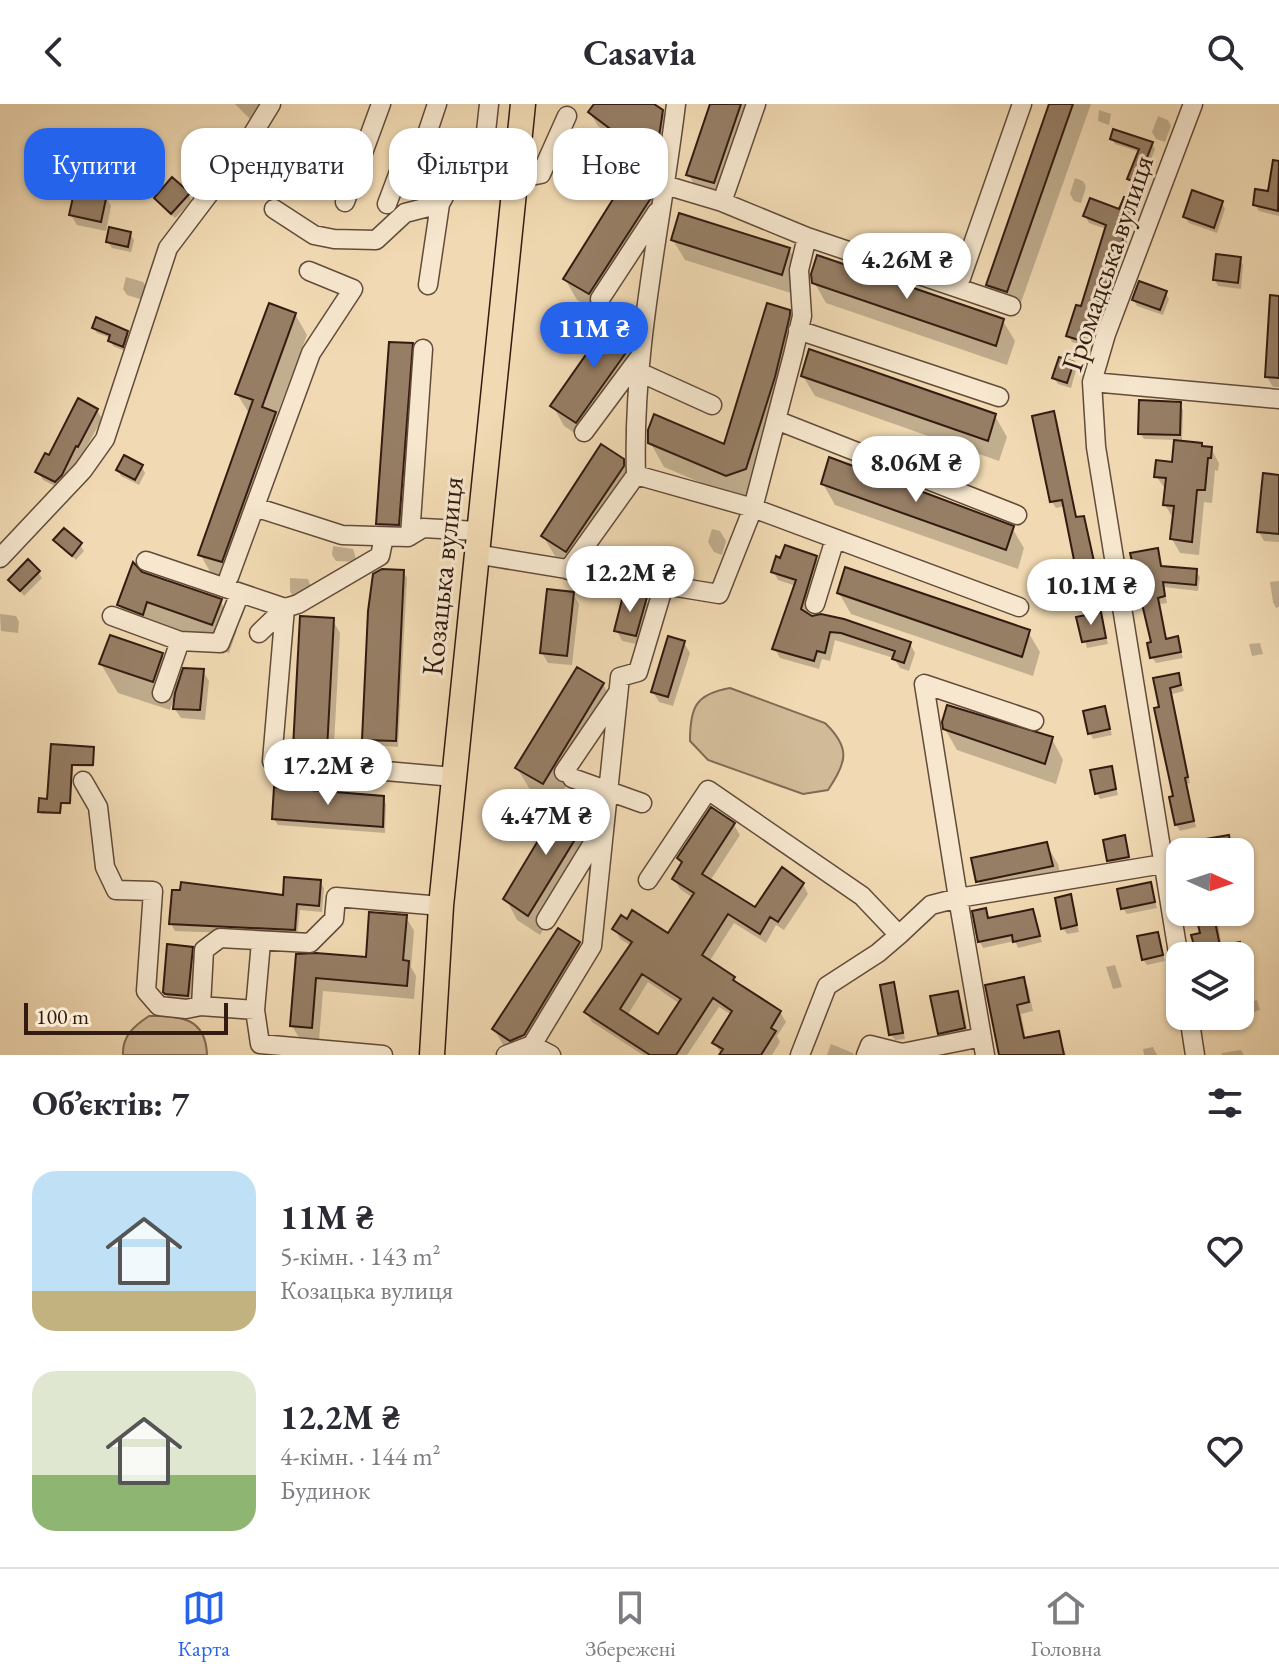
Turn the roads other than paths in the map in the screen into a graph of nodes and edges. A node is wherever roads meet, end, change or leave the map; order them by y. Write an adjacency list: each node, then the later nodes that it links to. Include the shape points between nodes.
1 (271, 104): 46 (street, via 168,248 105,439 83,470)
2 (381, 104): 17 (street)
3 (437, 104): 19 (street, via 421,152 399,172)
4 (489, 104): 20 (street, via 484,150)
5 (523, 104): 11 (main road, Козацька вулиця)
6 (675, 104): 12 (street)
7 (756, 104): 18 (street)
8 (1022, 104): 25 (street)
9 (1192, 104): 32 (street, Громадська вулиця)
10 (567, 116): 13 (street)
11 (520, 128)
12 (668, 161)
13 (537, 175)
14 (668, 186): 18 (street)
15 (513, 200): 45 (main road, Козацька вулиця)
16 (662, 200): 21 (street)
17 (345, 202)
18 (722, 202): 23 (street)
19 (387, 204)
20 (440, 204): 22 (street, via 405,213 376,240 314,235); 26 (street)
21 (661, 206): 27 (street); 31 (street)
22 (274, 209)
23 (807, 237): 28 (street); 29 (street, via 799,270)
24 (309, 271): 39 (street, via 353,289 311,353)
25 (961, 278)
26 (428, 285)
27 (600, 299)
28 (1011, 306)
29 (798, 330): 33 (street); 36 (street)
30 (423, 349): 42 (street)
31 (640, 364): 35 (street); 37 (street); 38 (street)
32 (1092, 382): 34 (street); 65 (street, Громадська вулиця, via 1096,447)
33 (999, 397)
34 (1279, 399)
35 (712, 405)
36 (776, 420): 40 (street); 41 (street)
37 (584, 432)
38 (636, 475): 40 (street); 48 (street)
39 (255, 507): 43 (street, via 342,535); 49 (street)
40 (753, 508): 44 (street); 50 (street, via 719,594)
41 (1017, 515)
42 (410, 536): 43 (street); 45 (street, via 423,528)
43 (384, 537): 53 (street, via 380,556)
44 (835, 539): 51 (street); 52 (street)
45 (477, 542): 48 (street); 60 (main road, Козацька вулиця)
46 (0, 558)
47 (146, 561): 49 (street)
48 (568, 570): 50 (street)
49 (235, 585): 53 (street); 56 (street, via 220,643)
50 (664, 585): 57 (street, via 638,672 620,677)
51 (815, 604)
52 (1019, 607)
53 (285, 608): 55 (street); 60 (street, via 272,761)
54 (112, 616): 56 (street)
55 (259, 633)
56 (180, 641): 58 (street)
57 (618, 692): 62 (street); 62 (street, via 568,775)
58 (162, 693)
59 (1034, 721): 67 (street, via 924,684)
60 (454, 777): 68 (main road, Козацька вулиця)
61 (83, 781): 73 (street, via 98,807 105,867 116,890 153,891 146,991 159,1006)
62 (608, 791): 63 (street); 64 (street)
63 (642, 803)
64 (605, 824): 69 (street); 76 (street, via 592,946)
65 (1163, 864): 67 (street); 72 (street, Громадська вулиця)
66 (648, 880): 70 (street, via 708,790 862,896)
67 (958, 898): 70 (street, via 931,905); 77 (street)
68 (441, 906): 71 (street, via 336,897 334,919 310,943); 80 (main road, Козацька вулиця)
69 (546, 920)
70 (899, 935): 83 (street, via 827,986)
71 (261, 942): 73 (street, via 220,938 204,950); 74 (street)
72 (1176, 942)
73 (201, 1006): 74 (street)
74 (255, 1010): 78 (street)
75 (1191, 1030): 85 (street)
76 (532, 1045): 81 (street); 82 (street)
77 (983, 1046): 84 (street, via 902,1053 870,1045)
78 (260, 1050): 79 (street)
79 (383, 1055)
80 (432, 1055)
81 (506, 1055)
82 (551, 1055)
83 (800, 1055)
84 (866, 1055)
85 (1195, 1055)

